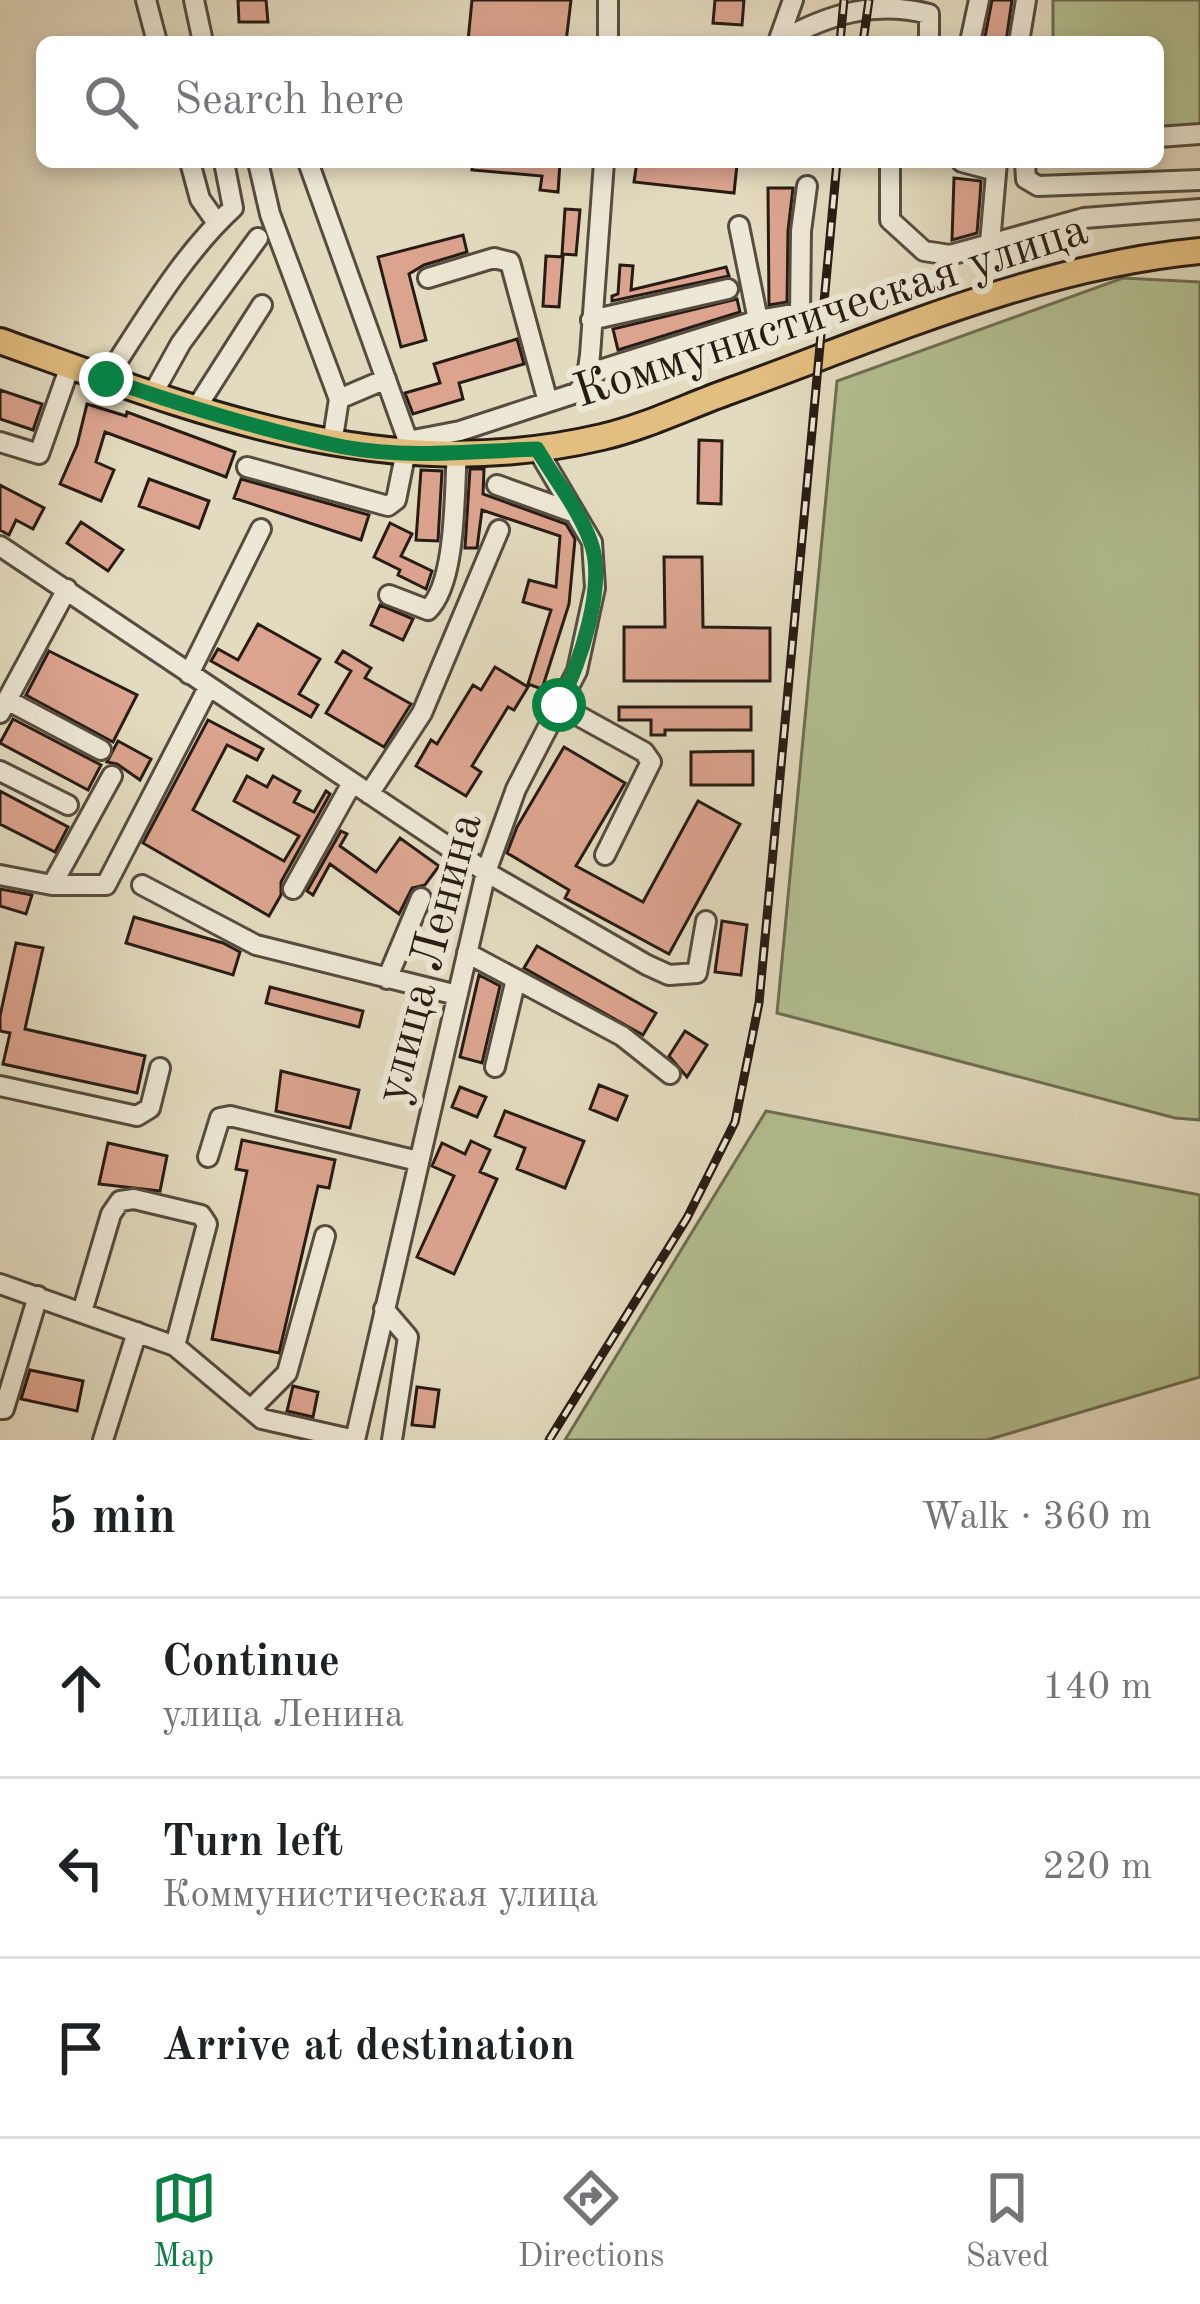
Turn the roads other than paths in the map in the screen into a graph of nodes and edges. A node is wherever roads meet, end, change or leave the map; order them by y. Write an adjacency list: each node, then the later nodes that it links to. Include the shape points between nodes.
1 (146, 0): 7 (street)
2 (194, 0): 8 (street)
3 (608, 0): 9 (street)
4 (794, 0): 10 (street)
5 (979, 0): 13 (street)
6 (1026, 0): 14 (street)
7 (155, 36)
8 (202, 36)
9 (608, 36)
10 (781, 36)
11 (788, 36): 12 (street, via 818,20 896,4 929,14)
12 (929, 36)
13 (971, 36)
14 (1019, 36)
15 (1200, 134): 16 (street)
16 (1164, 137)
17 (192, 168): 28 (street)
18 (225, 168): 28 (street, via 232,208)
19 (259, 168): 44 (street)
20 (310, 168): 42 (street)
21 (604, 168): 36 (street)
22 (890, 168): 31 (street, via 890,220 924,251 950,255)
23 (996, 168): 31 (street)
24 (1026, 168): 25 (street, via 1038,187)
25 (1200, 180)
26 (807, 186): 37 (street, via 800,313)
27 (1200, 209): 31 (street, via 1084,218)
28 (217, 223): 41 (street)
29 (740, 226): 37 (street)
30 (258, 238): 43 (street)
31 (990, 243)
32 (1200, 251): 50 (main road, Коммунистическая улица, via 1135,257 972,304 605,436)
33 (428, 278): 45 (street, via 494,258 510,262)
34 (728, 289): 36 (street)
35 (262, 305): 46 (street)
36 (591, 320): 40 (street)
37 (758, 320): 40 (street)
38 (0, 341): 39 (main road, Коммунистическая улица)
39 (70, 366): 41 (main road, Коммунистическая улица); 47 (street, via 39,454)
40 (587, 374): 45 (street, via 576,392)
41 (106, 379): 43 (main road, Коммунистическая улица)
42 (386, 379): 44 (street); 49 (street)
43 (152, 395): 46 (main road, Коммунистическая улица)
44 (339, 398): 48 (street)
45 (548, 402): 49 (street)
46 (195, 410): 48 (main road, Коммунистическая улица)
47 (0, 442)
48 (332, 444): 49 (main road, Коммунистическая улица)
49 (407, 447): 51 (main road, Коммунистическая улица); 52 (street, via 388,506)
50 (537, 449): 51 (main road, Коммунистическая улица); 54 (street, улица Ленина)
51 (457, 452): 59 (street, via 439,599 428,610)
52 (248, 467)
53 (496, 485): 54 (street)
54 (574, 513): 62 (street, улица Ленина, via 592,542 595,588 577,671)
55 (261, 529): 60 (street)
56 (499, 530): 67 (street, via 422,713)
57 (0, 547): 58 (street)
58 (67, 589): 60 (street); 63 (street)
59 (389, 595)
60 (189, 674): 61 (street)
61 (208, 688): 67 (street); 72 (street, via 106,885)
62 (559, 705): 69 (street, via 651,762); 70 (street, улица Ленина)
63 (3, 706): 64 (street)
64 (101, 750)
65 (0, 771): 68 (street)
66 (112, 776): 72 (street)
67 (361, 789): 70 (street); 74 (street)
68 (68, 806)
69 (605, 855)
70 (486, 872): 76 (street, via 669,975 697,973); 77 (street, улица Ленина)
71 (0, 875): 72 (street)
72 (52, 885)
73 (142, 885): 78 (street, via 256,945)
74 (292, 889)
75 (421, 898): 78 (street)
76 (706, 921)
77 (467, 953): 79 (street); 80 (street, улица Ленина)
78 (387, 979): 80 (street)
79 (516, 979): 81 (street); 83 (street, via 622,1036)
80 (457, 995): 86 (street, улица Ленина)
81 (495, 1067)
82 (160, 1068): 84 (street, via 150,1108 136,1116)
83 (670, 1074)
84 (0, 1086)
85 (208, 1157): 86 (street, via 220,1118 230,1116)
86 (418, 1161): 90 (street, улица Ленина)
87 (325, 1236): 95 (street, via 287,1373)
88 (0, 1284): 89 (street)
89 (38, 1296): 91 (street); 94 (street)
90 (384, 1309): 97 (street, улица Ленина); 98 (street, via 408,1337)
91 (82, 1312): 92 (street); 93 (street, via 120,1202 202,1215 207,1223)
92 (137, 1332): 93 (street); 96 (street)
93 (175, 1346): 95 (street)
94 (0, 1409)
95 (251, 1409): 97 (street, via 262,1419)
96 (103, 1440)
97 (355, 1440)
98 (392, 1440)

